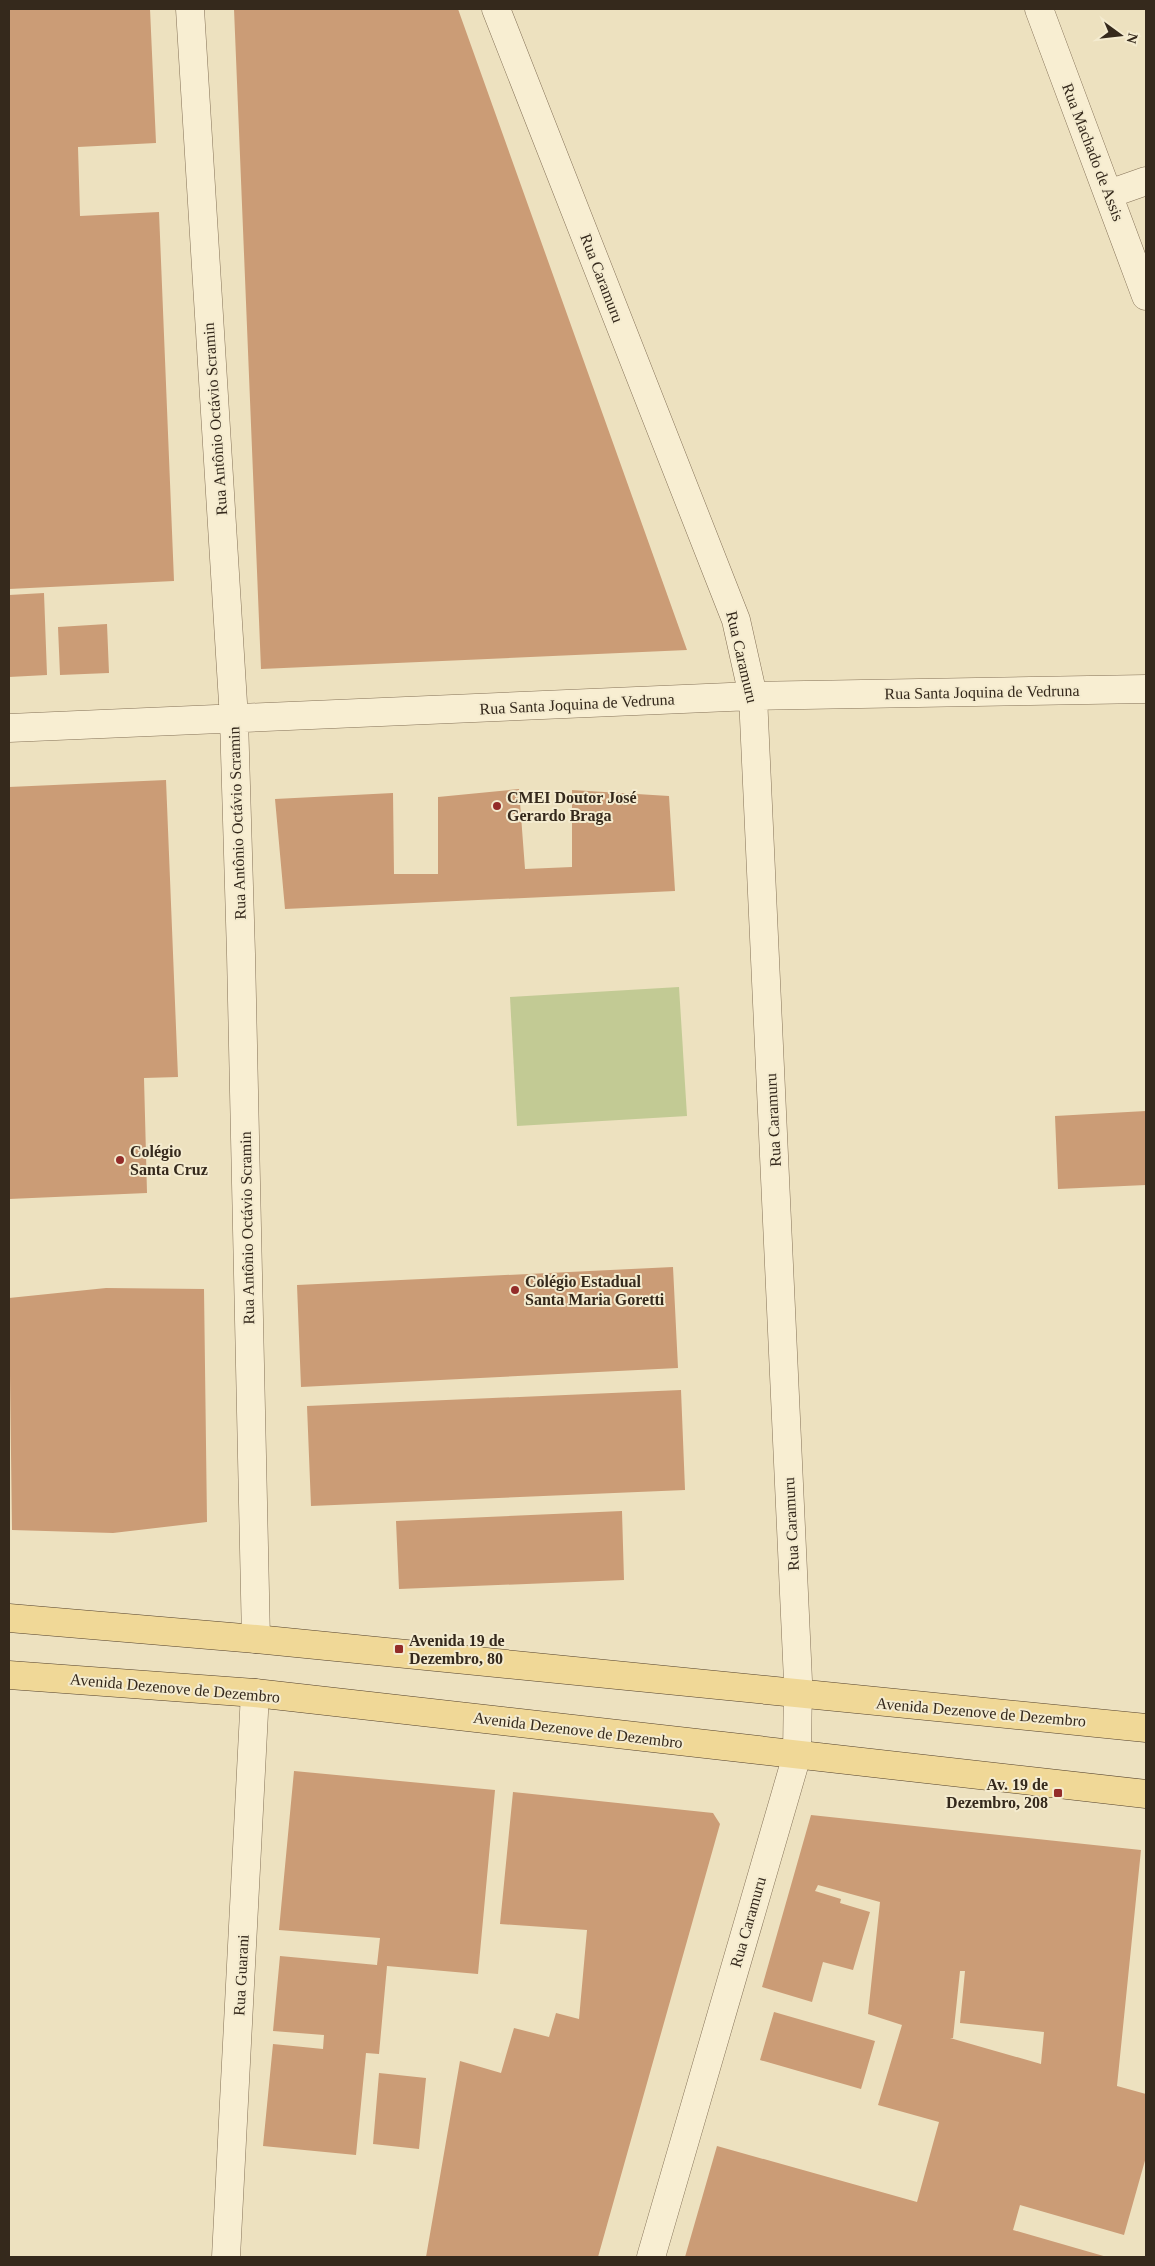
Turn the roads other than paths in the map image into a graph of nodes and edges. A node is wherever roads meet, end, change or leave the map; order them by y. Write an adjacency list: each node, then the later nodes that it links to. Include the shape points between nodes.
1 (190, 9): 9 (street, Rua Antônio Octávio Scramin)
2 (496, 9): 8 (street, Rua Caramuru, via 736,620)
3 (1039, 9): 5 (street, Rua Machado de Assis)
4 (1146, 181): 5 (street)
5 (1109, 194): 6 (street, Rua Machado de Assis)
6 (1146, 296)
7 (1146, 690): 8 (street, Rua Santa Joquina de Vedruna)
8 (753, 696): 9 (street, Rua Santa Joquina de Vedruna); 15 (street, Rua Caramuru)
9 (234, 719): 10 (street, Rua Santa Joquina de Vedruna); 12 (street, Rua Antônio Octávio Scramin)
10 (9, 728)
11 (9, 1618): 12 (main road, Avenida Dezenove de Dezembro)
12 (256, 1639): 15 (main road, Avenida Dezenove de Dezembro)
13 (9, 1675): 14 (main road, Avenida Dezenove de Dezembro)
14 (255, 1693): 17 (main road, Avenida Dezenove de Dezembro); 19 (street, Rua Guarani)
15 (799, 1695): 16 (main road, Avenida Dezenove de Dezembro); 17 (street, Rua Caramuru)
16 (1146, 1728)
17 (797, 1755): 18 (main road, Avenida Dezenove de Dezembro); 20 (street, Rua Caramuru)
18 (1146, 1794)
19 (226, 2257)
20 (651, 2257)

